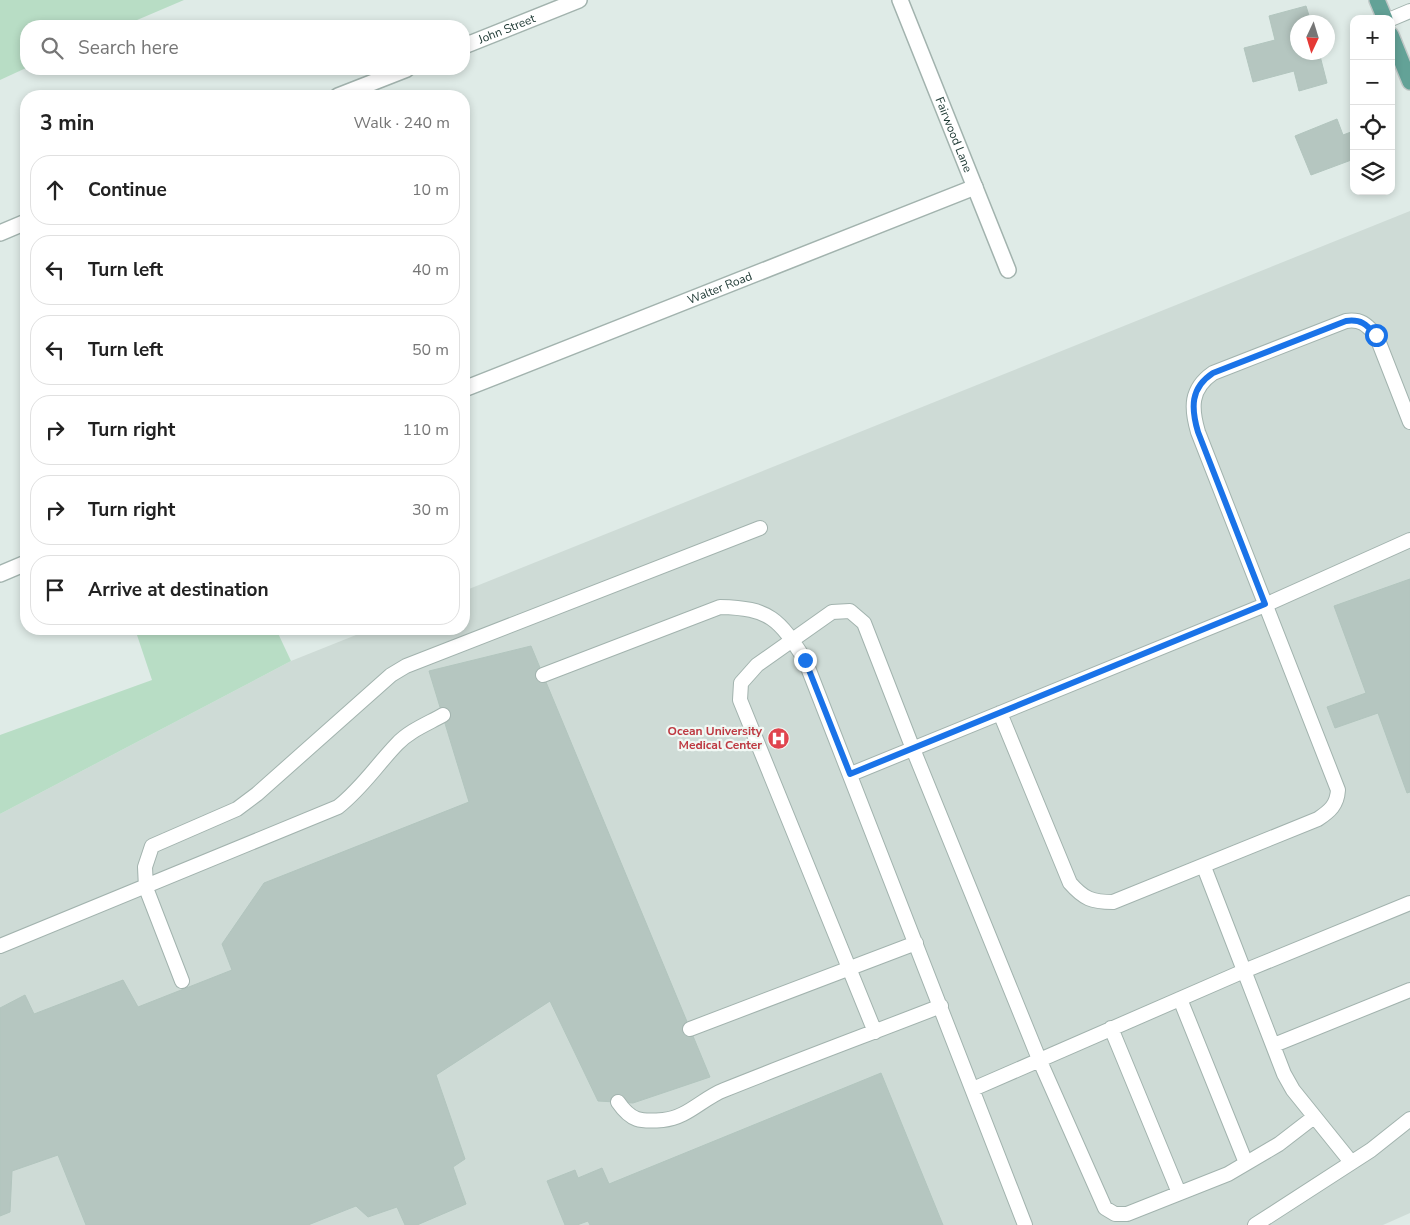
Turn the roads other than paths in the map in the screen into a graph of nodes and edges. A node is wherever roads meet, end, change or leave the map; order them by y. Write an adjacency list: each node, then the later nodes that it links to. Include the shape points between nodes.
1 (579, 0): 7 (street, John Street)
2 (900, 0): 12 (street, Fairwood Lane)
3 (1377, 0): 5 (main road)
4 (1410, 11): 6 (lane)
5 (1383, 15)
6 (1395, 17)
7 (470, 44)
8 (1395, 45): 10 (main road)
9 (392, 75): 11 (street)
10 (1410, 82)
11 (353, 90)
12 (975, 187): 15 (street, Fairwood Lane); 16 (street, Walter Road)
13 (20, 225): 14 (street)
14 (0, 233)
15 (1008, 270)
16 (470, 387)
17 (1410, 422): 22 (lane, via 1376,335 1357,319 1213,373 1201,381 1192,413)
18 (760, 528): 30 (lane, via 406,666 391,675 236,809 152,846 145,867)
19 (1410, 540): 22 (lane)
20 (20, 566): 21 (street)
21 (0, 574)
22 (1265, 604): 25 (lane); 29 (lane, via 1338,790 1338,799 1332,810 1318,819)
23 (792, 640): 24 (lane, via 780,623 765,614 746,608 720,606); 27 (lane, via 832,612 850,612 864,623); 28 (lane, via 805,660); 34 (lane, via 757,665 741,683 740,700)
24 (543, 675)
25 (1000, 713): 27 (lane); 29 (lane, via 1070,884 1081,896 1098,902 1113,902)
26 (443, 716): 30 (lane, via 411,732 396,744 358,792 338,807)
27 (913, 749): 28 (lane); 44 (lane)
28 (850, 774): 32 (lane)
29 (1204, 867): 35 (lane)
30 (146, 888): 33 (lane); 36 (lane)
31 (1410, 903): 35 (lane)
32 (916, 943): 34 (lane); 39 (lane)
33 (0, 946)
34 (849, 970): 40 (lane); 42 (lane)
35 (1244, 971): 38 (lane); 43 (lane)
36 (182, 980)
37 (1410, 990): 43 (lane)
38 (1180, 999): 41 (lane); 50 (lane)
39 (941, 1006): 42 (lane); 45 (lane)
40 (690, 1028)
41 (1111, 1028): 44 (lane); 51 (lane)
42 (875, 1032): 46 (lane, via 721,1091 684,1114 665,1120 641,1121 627,1116)
43 (1274, 1045): 47 (lane, via 1293,1090)
44 (1039, 1059): 45 (lane); 51 (lane, via 1104,1208 1116,1214 1128,1214)
45 (973, 1089): 52 (lane)
46 (618, 1102)
47 (1314, 1116): 49 (lane); 50 (lane, via 1279,1144)
48 (1410, 1119): 49 (lane)
49 (1351, 1162): 53 (lane)
50 (1246, 1163): 51 (lane, via 1228,1174)
51 (1179, 1193)
52 (1025, 1225)
53 (1255, 1225)

